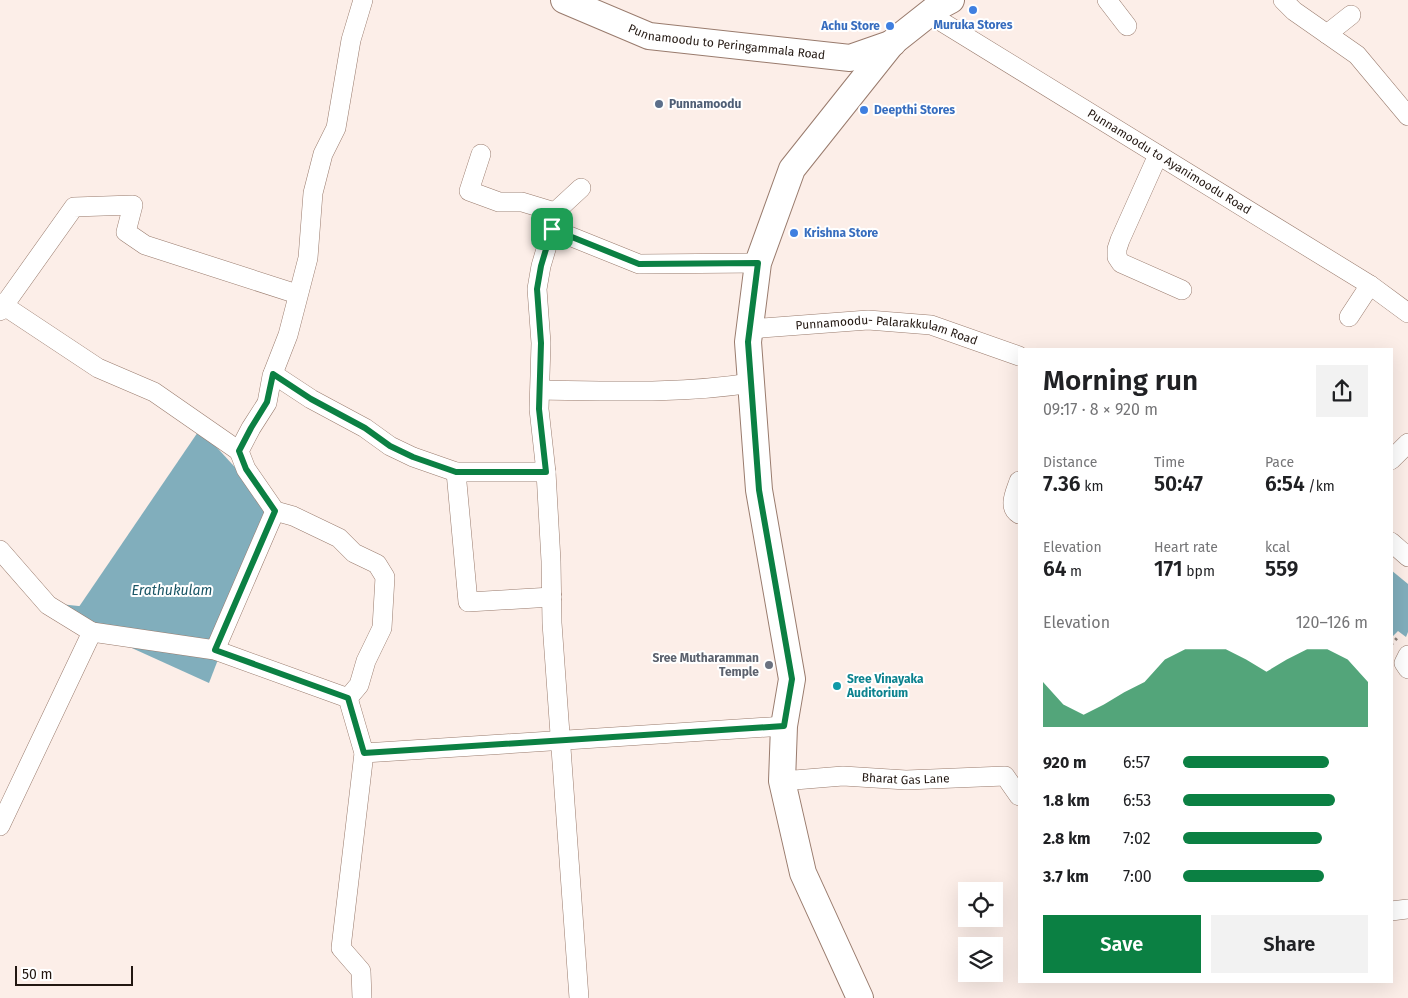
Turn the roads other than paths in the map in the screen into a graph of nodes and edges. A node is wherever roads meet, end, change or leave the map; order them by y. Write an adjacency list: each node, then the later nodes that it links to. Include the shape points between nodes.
1 (363, 0): 19 (street, via 351,40 336,128 323,154 313,193 308,258)
2 (564, 0): 10 (main road, Punnamoodu to Peringammala Road, via 649,36 850,58)
3 (951, 0): 6 (main road)
4 (1107, 0): 8 (street)
5 (1283, 0): 9 (street)
6 (921, 12): 10 (main road); 13 (street, Punnamoodu to Ayanimoodu Road)
7 (1350, 15): 9 (street)
8 (1126, 26)
9 (1327, 34): 11 (street, via 1357,55)
10 (893, 42): 16 (main road, via 792,169)
11 (1405, 108)
12 (481, 154): 15 (street, via 469,191 499,202 522,202)
13 (1158, 155): 17 (street, Punnamoodu to Ayanimoodu Road); 18 (street, via 1120,240 1116,257)
14 (581, 188): 15 (street)
15 (554, 221): 16 (street, via 639,264); 27 (street, via 537,289)
16 (758, 263): 23 (main road)
17 (1370, 285): 21 (street, Punnamoodu to Ayanimoodu Road); 22 (street)
18 (1182, 290)
19 (297, 294): 20 (street, via 145,246 126,232 133,205 74,206); 25 (street, via 288,335)
20 (1, 306): 29 (street, via 98,368 154,392)
21 (1408, 313)
22 (1349, 317)
23 (750, 329): 24 (street, Punnamoodu- Palarakkulam Road, via 868,320 931,325); 26 (main road)
24 (1018, 356)
25 (273, 374): 29 (street, via 267,402); 31 (street, via 390,446)
26 (751, 383): 27 (street, via 683,391); 45 (main road, via 759,490 792,679)
27 (540, 390): 32 (street)
28 (1408, 443): 30 (street)
29 (239, 451): 34 (street, via 246,469)
30 (1393, 458)
31 (456, 472): 32 (street); 39 (street, via 468,602)
32 (546, 472): 39 (street)
33 (1018, 483): 35 (street, via 1012,504)
34 (275, 511): 41 (street); 44 (street, via 340,538 354,553 377,564 385,577 382,628 359,685)
35 (1018, 514)
36 (1393, 544): 38 (street)
37 (0, 550): 40 (street, via 48,605)
38 (1408, 557)
39 (552, 597): 46 (street)
40 (92, 632): 41 (street); 50 (street)
41 (215, 650): 44 (street)
42 (1408, 655): 43 (street, via 1404,663)
43 (1408, 669)
44 (348, 698): 47 (street)
45 (784, 726): 46 (street); 48 (main road)
46 (560, 741): 47 (street); 54 (street)
47 (364, 753): 53 (street, via 341,948 361,971)
48 (782, 781): 49 (street, Bharat Gas Lane, via 843,776 906,780 1005,776); 55 (main road, via 803,873)
49 (1018, 795)
50 (0, 826)
51 (1408, 909): 52 (street)
52 (1393, 911)
53 (362, 998)
54 (580, 998)
55 (864, 998)

